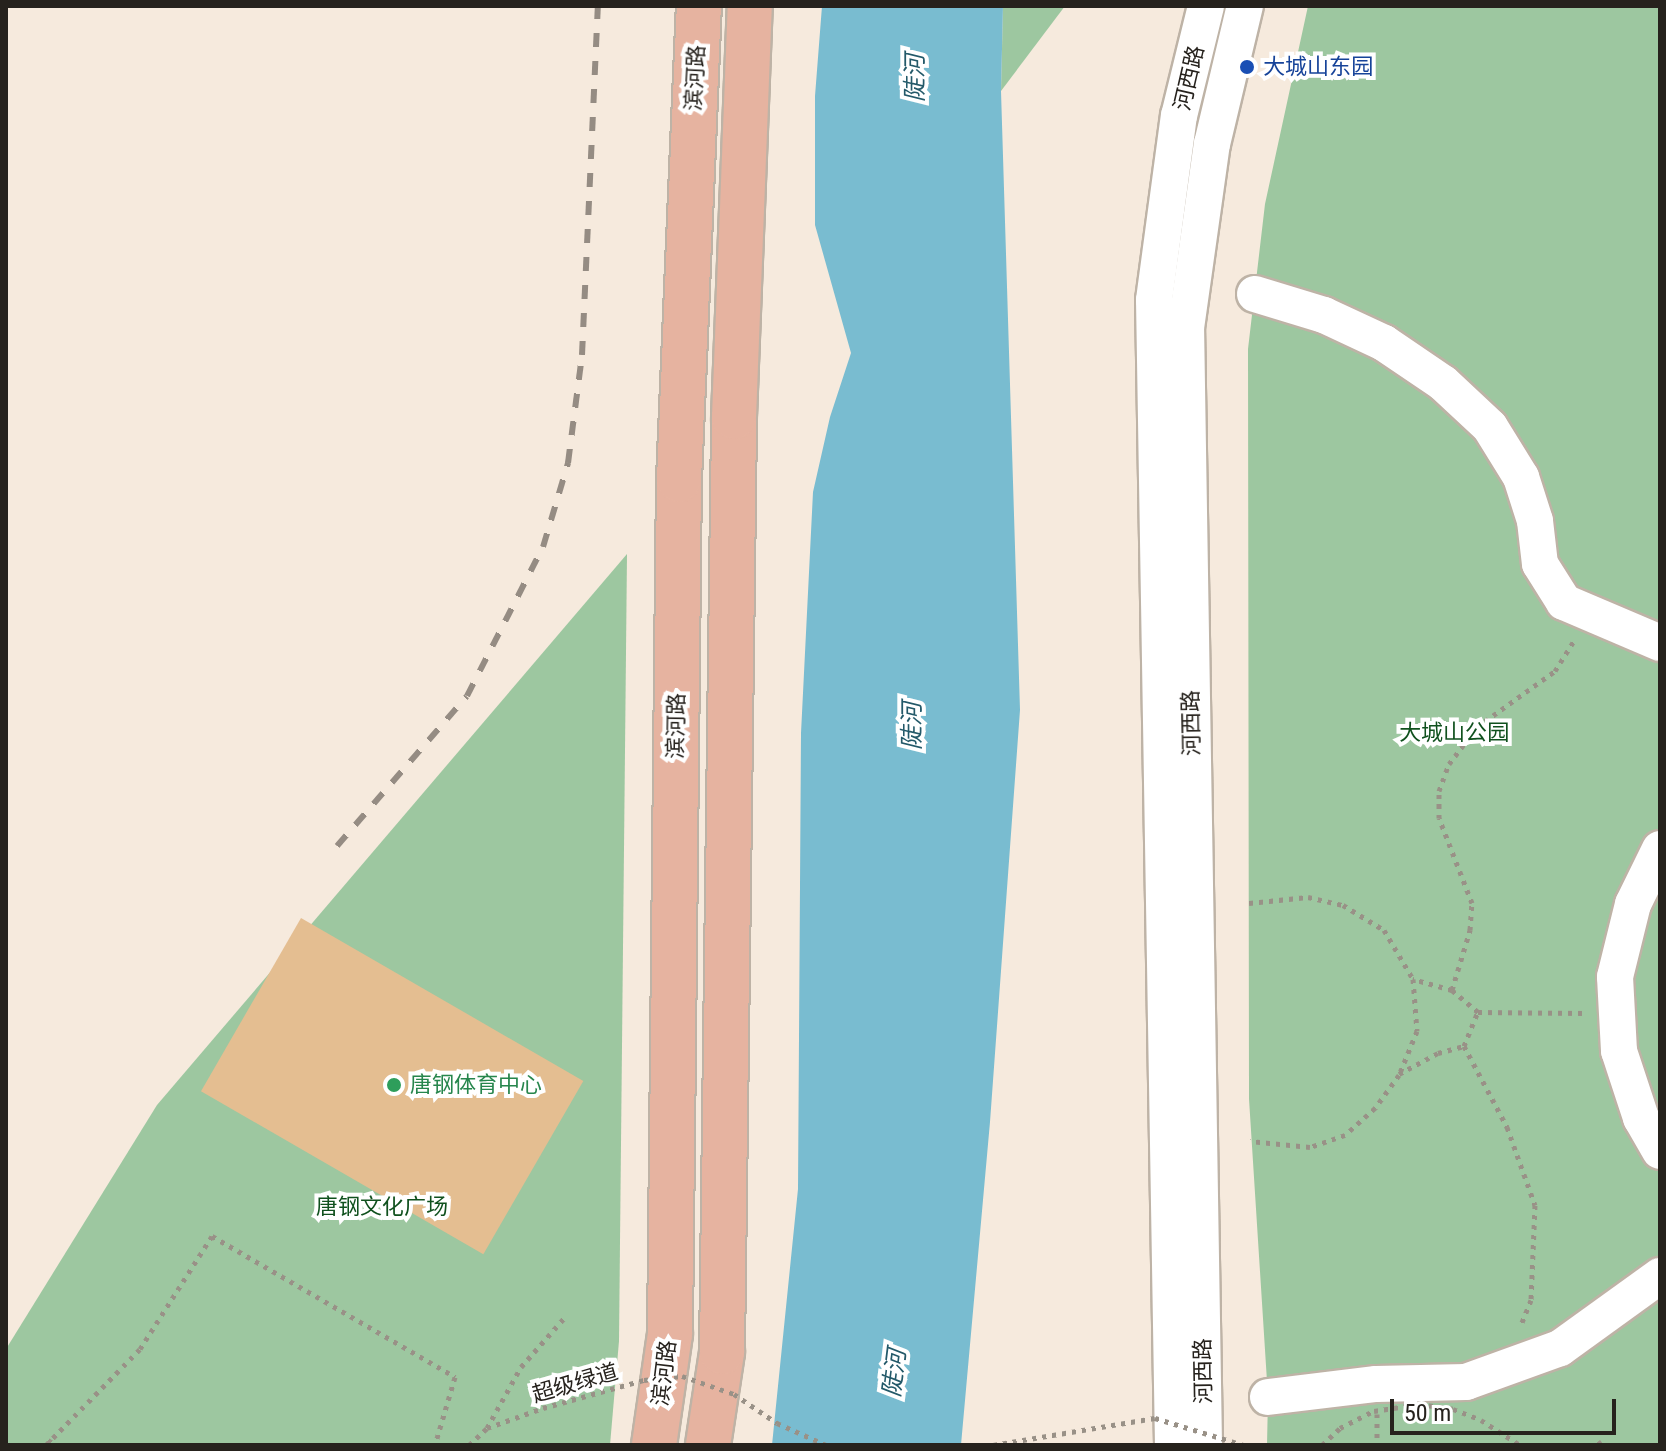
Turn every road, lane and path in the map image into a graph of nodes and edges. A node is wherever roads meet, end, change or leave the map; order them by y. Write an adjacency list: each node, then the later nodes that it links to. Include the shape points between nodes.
1 (699, 6): 27 (main road, 滨河路, via 679,480 670,1334)
2 (750, 6): 28 (main road, via 734,417 722,1352)
3 (1206, 6): 31 (street, 河西路, via 1179,116 1154,300)
4 (1245, 6): 32 (street, 河西路, via 1212,144 1186,328)
5 (1255, 294): 6 (street, via 1324,315 1384,343 1443,383 1490,427 1521,477 1535,521 1540,564 1564,602)
6 (1592, 614): 7 (street); 11 (path, via 1555,671 1477,727 1449,764 1439,791 1439,818 1472,903 1470,930)
7 (1660, 643)
8 (1660, 849): 13 (street, via 1633,904 1615,977)
9 (1249, 903): 10 (path, via 1308,897 1343,905 1384,930)
10 (1413, 979): 11 (path); 15 (path, via 1417,1031)
11 (1452, 990): 12 (path)
12 (1478, 1012): 13 (path); 14 (path)
13 (1617, 1013): 17 (street, via 1619,1051 1641,1118)
14 (1464, 1046): 15 (path, via 1438,1053); 20 (path, via 1507,1127 1535,1205 1531,1300)
15 (1399, 1075): 16 (path, via 1375,1108 1345,1135 1310,1147)
16 (1250, 1141)
17 (1660, 1151)
18 (1660, 1276): 20 (street, via 1560,1348)
19 (566, 1316): 22 (path, via 521,1367)
20 (1504, 1368): 21 (street, via 1466,1382 1376,1384)
21 (1268, 1397)
22 (487, 1428): 26 (path, 超级绿道, bridge); 29 (path, 超级绿道, bridge, via 644,1380 682,1376 734,1394 777,1423)
23 (47, 1443): 24 (path); 25 (path, via 140,1349 212,1236 455,1377)
24 (56, 1445)
25 (435, 1445)
26 (469, 1445)
27 (654, 1445)
28 (708, 1445)
29 (826, 1445)
30 (993, 1445): 33 (path, bridge, via 1155,1418)
31 (1173, 1445)
32 (1204, 1445)
33 (1244, 1445)
34 (1322, 1445): 35 (path, bridge, via 1340,1428 1374,1411 1419,1404 1481,1420)
35 (1520, 1445)

